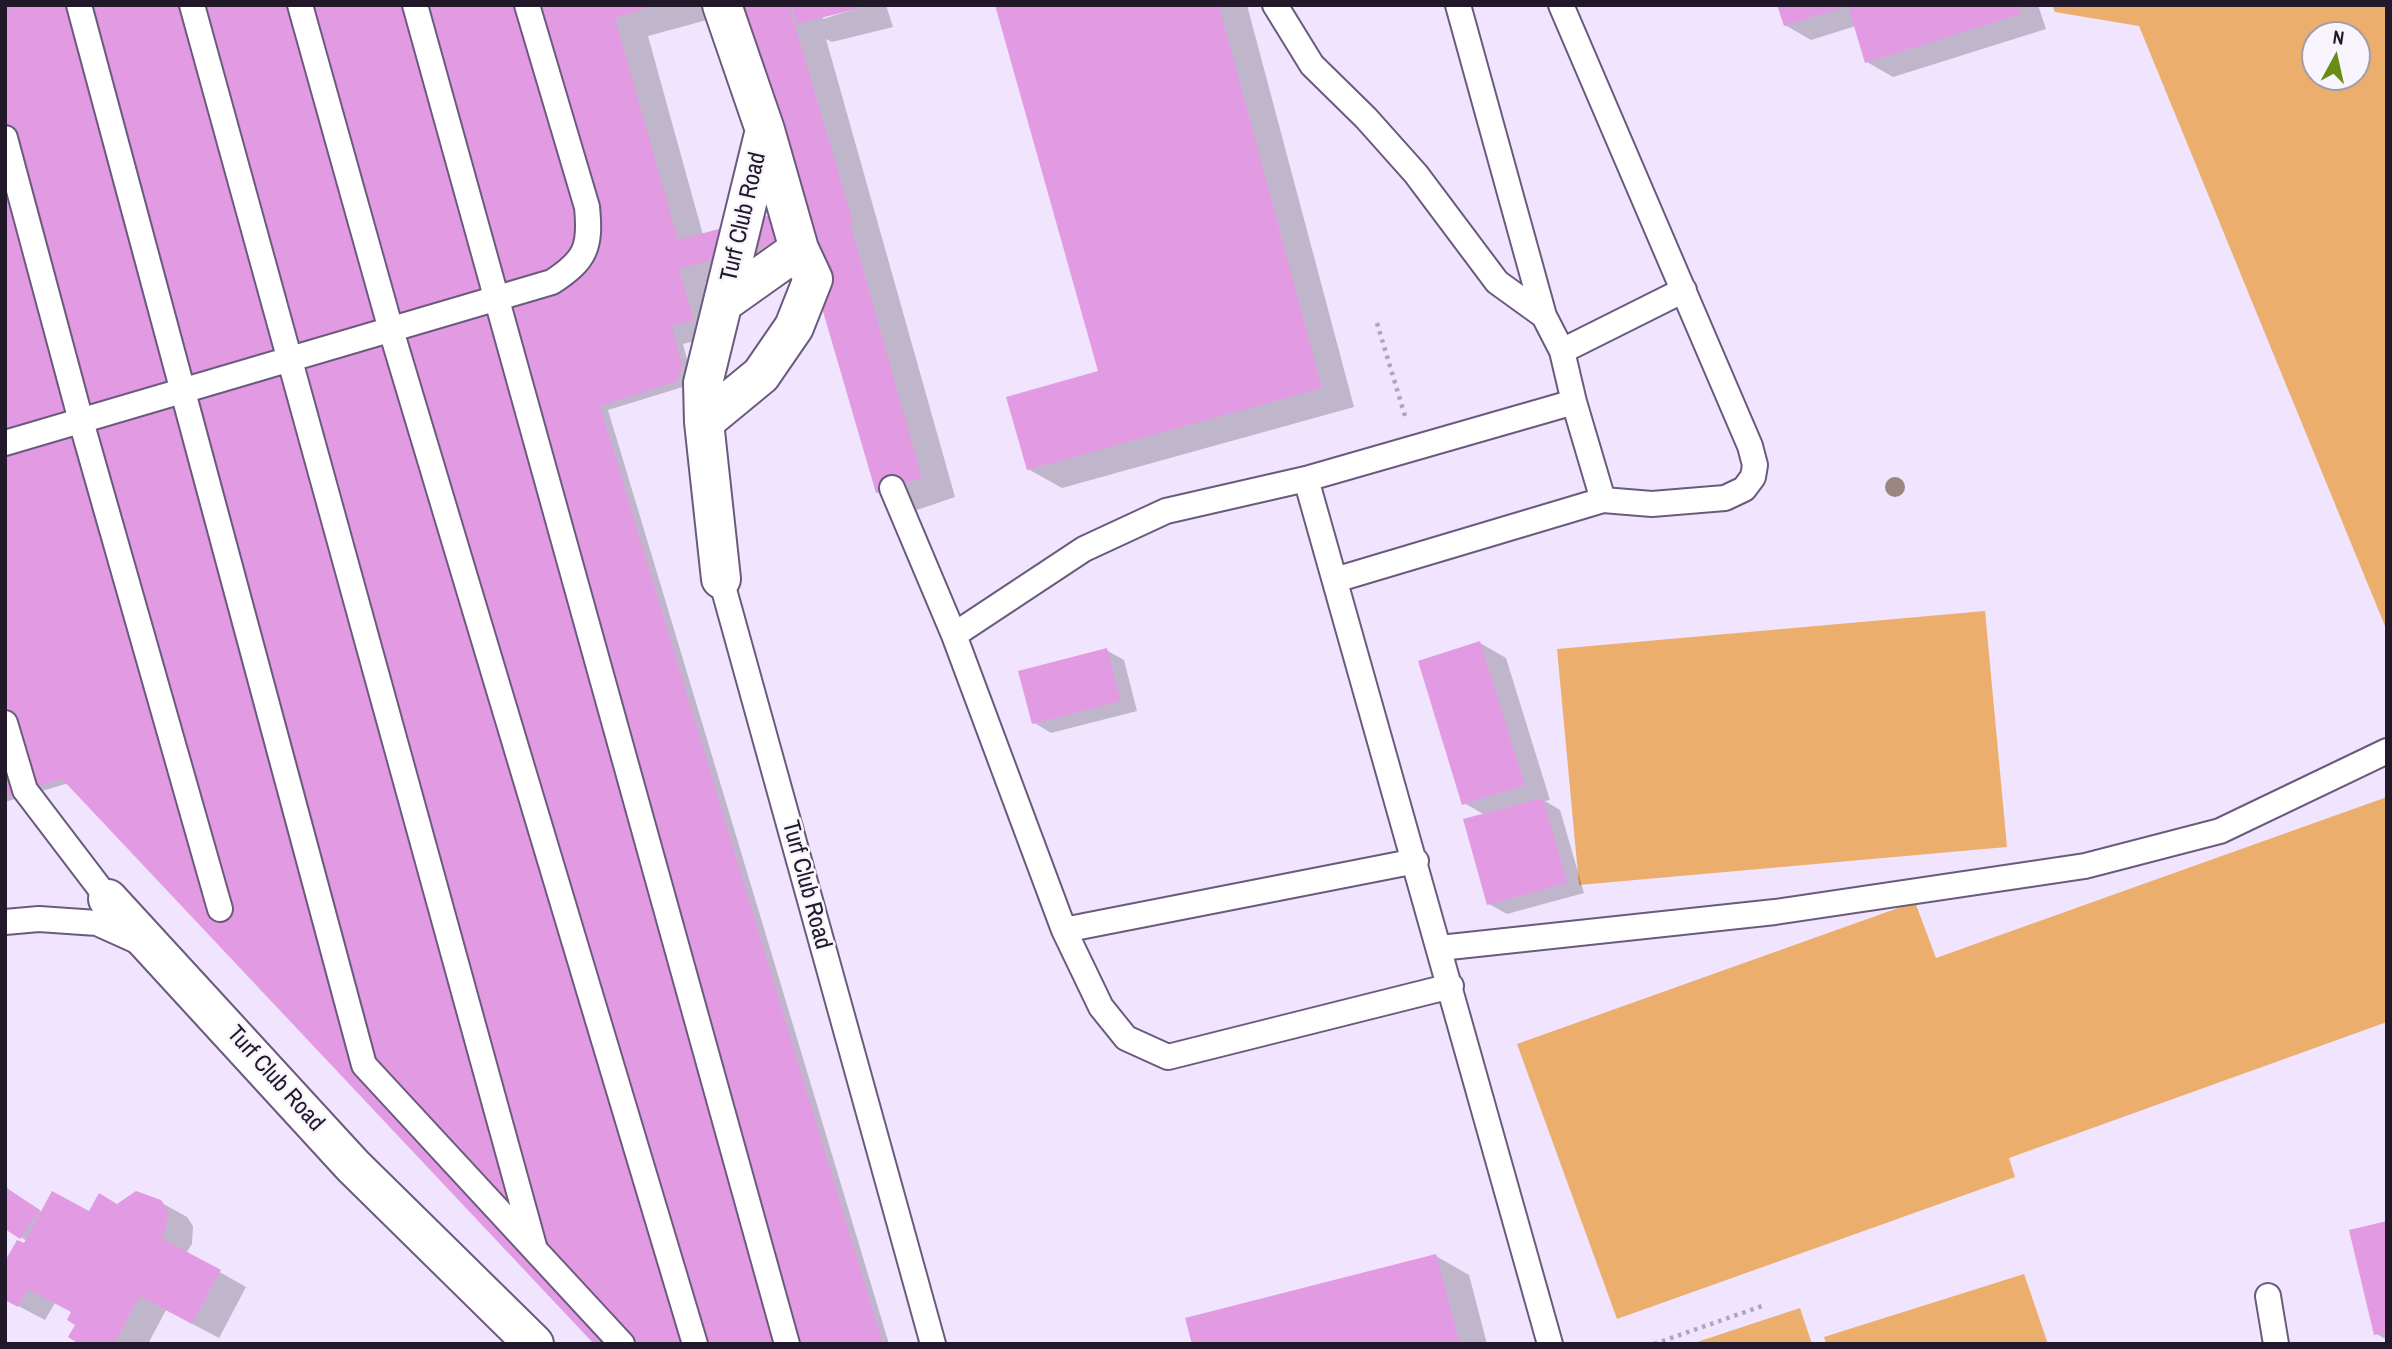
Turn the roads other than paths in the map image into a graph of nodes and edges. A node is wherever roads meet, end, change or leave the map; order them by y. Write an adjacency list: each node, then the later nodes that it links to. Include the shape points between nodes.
1 (79, 5): 20 (lane)
2 (192, 5): 19 (lane)
3 (300, 5): 17 (lane)
4 (415, 5): 14 (lane)
5 (527, 5): 14 (lane, via 587,207 590,236 572,269 552,282)
6 (722, 5): 10 (street, Turf Club Road)
7 (1275, 5): 16 (lane, via 1312,65 1416,174 1497,282)
8 (1458, 5): 16 (lane)
9 (1561, 5): 13 (lane)
10 (765, 130): 12 (street, Turf Club Road); 15 (street, Turf Club Road)
11 (5, 138): 22 (lane)
12 (799, 250): 15 (street, Turf Club Road); 23 (street, Turf Club Road, via 813,279 794,327 761,375)
13 (1684, 290): 18 (lane); 27 (lane, via 1750,446 1754,477 1744,489 1725,498 1652,504)
14 (498, 298): 17 (lane); 46 (lane)
15 (723, 303): 23 (street, Turf Club Road, via 703,383)
16 (1544, 316): 18 (lane)
17 (391, 330): 19 (lane); 45 (lane)
18 (1562, 351): 21 (lane)
19 (290, 360): 20 (lane); 41 (lane)
20 (183, 391): 22 (lane); 41 (lane, via 364,1065)
21 (1574, 402): 25 (lane); 27 (lane)
22 (81, 421): 24 (lane); 35 (lane)
23 (704, 422): 28 (street, Turf Club Road)
24 (5, 443)
25 (1306, 479): 29 (lane); 30 (lane, via 1166,512 1084,549)
26 (892, 488): 30 (lane)
27 (1603, 500): 29 (lane)
28 (721, 579): 47 (lane, Turf Club Road)
29 (1335, 580): 33 (lane)
30 (954, 635): 37 (lane)
31 (5, 723): 34 (lane, via 25,790)
32 (2387, 751): 38 (lane, via 2220,831 2085,866 1775,912)
33 (1416, 861): 37 (lane); 38 (lane)
34 (108, 899): 39 (street, Turf Club Road)
35 (220, 909)
36 (5, 922): 39 (lane, via 97,923)
37 (1064, 930): 40 (lane, via 1101,1007 1126,1038 1168,1056)
38 (1440, 948): 40 (lane)
39 (160, 951): 43 (street, Turf Club Road, via 354,1166)
40 (1451, 986): 48 (lane)
41 (536, 1251): 44 (lane)
42 (2269, 1296): 49 (lane)
43 (534, 1344)
44 (622, 1344)
45 (695, 1344)
46 (787, 1344)
47 (933, 1344)
48 (1550, 1344)
49 (2276, 1344)

